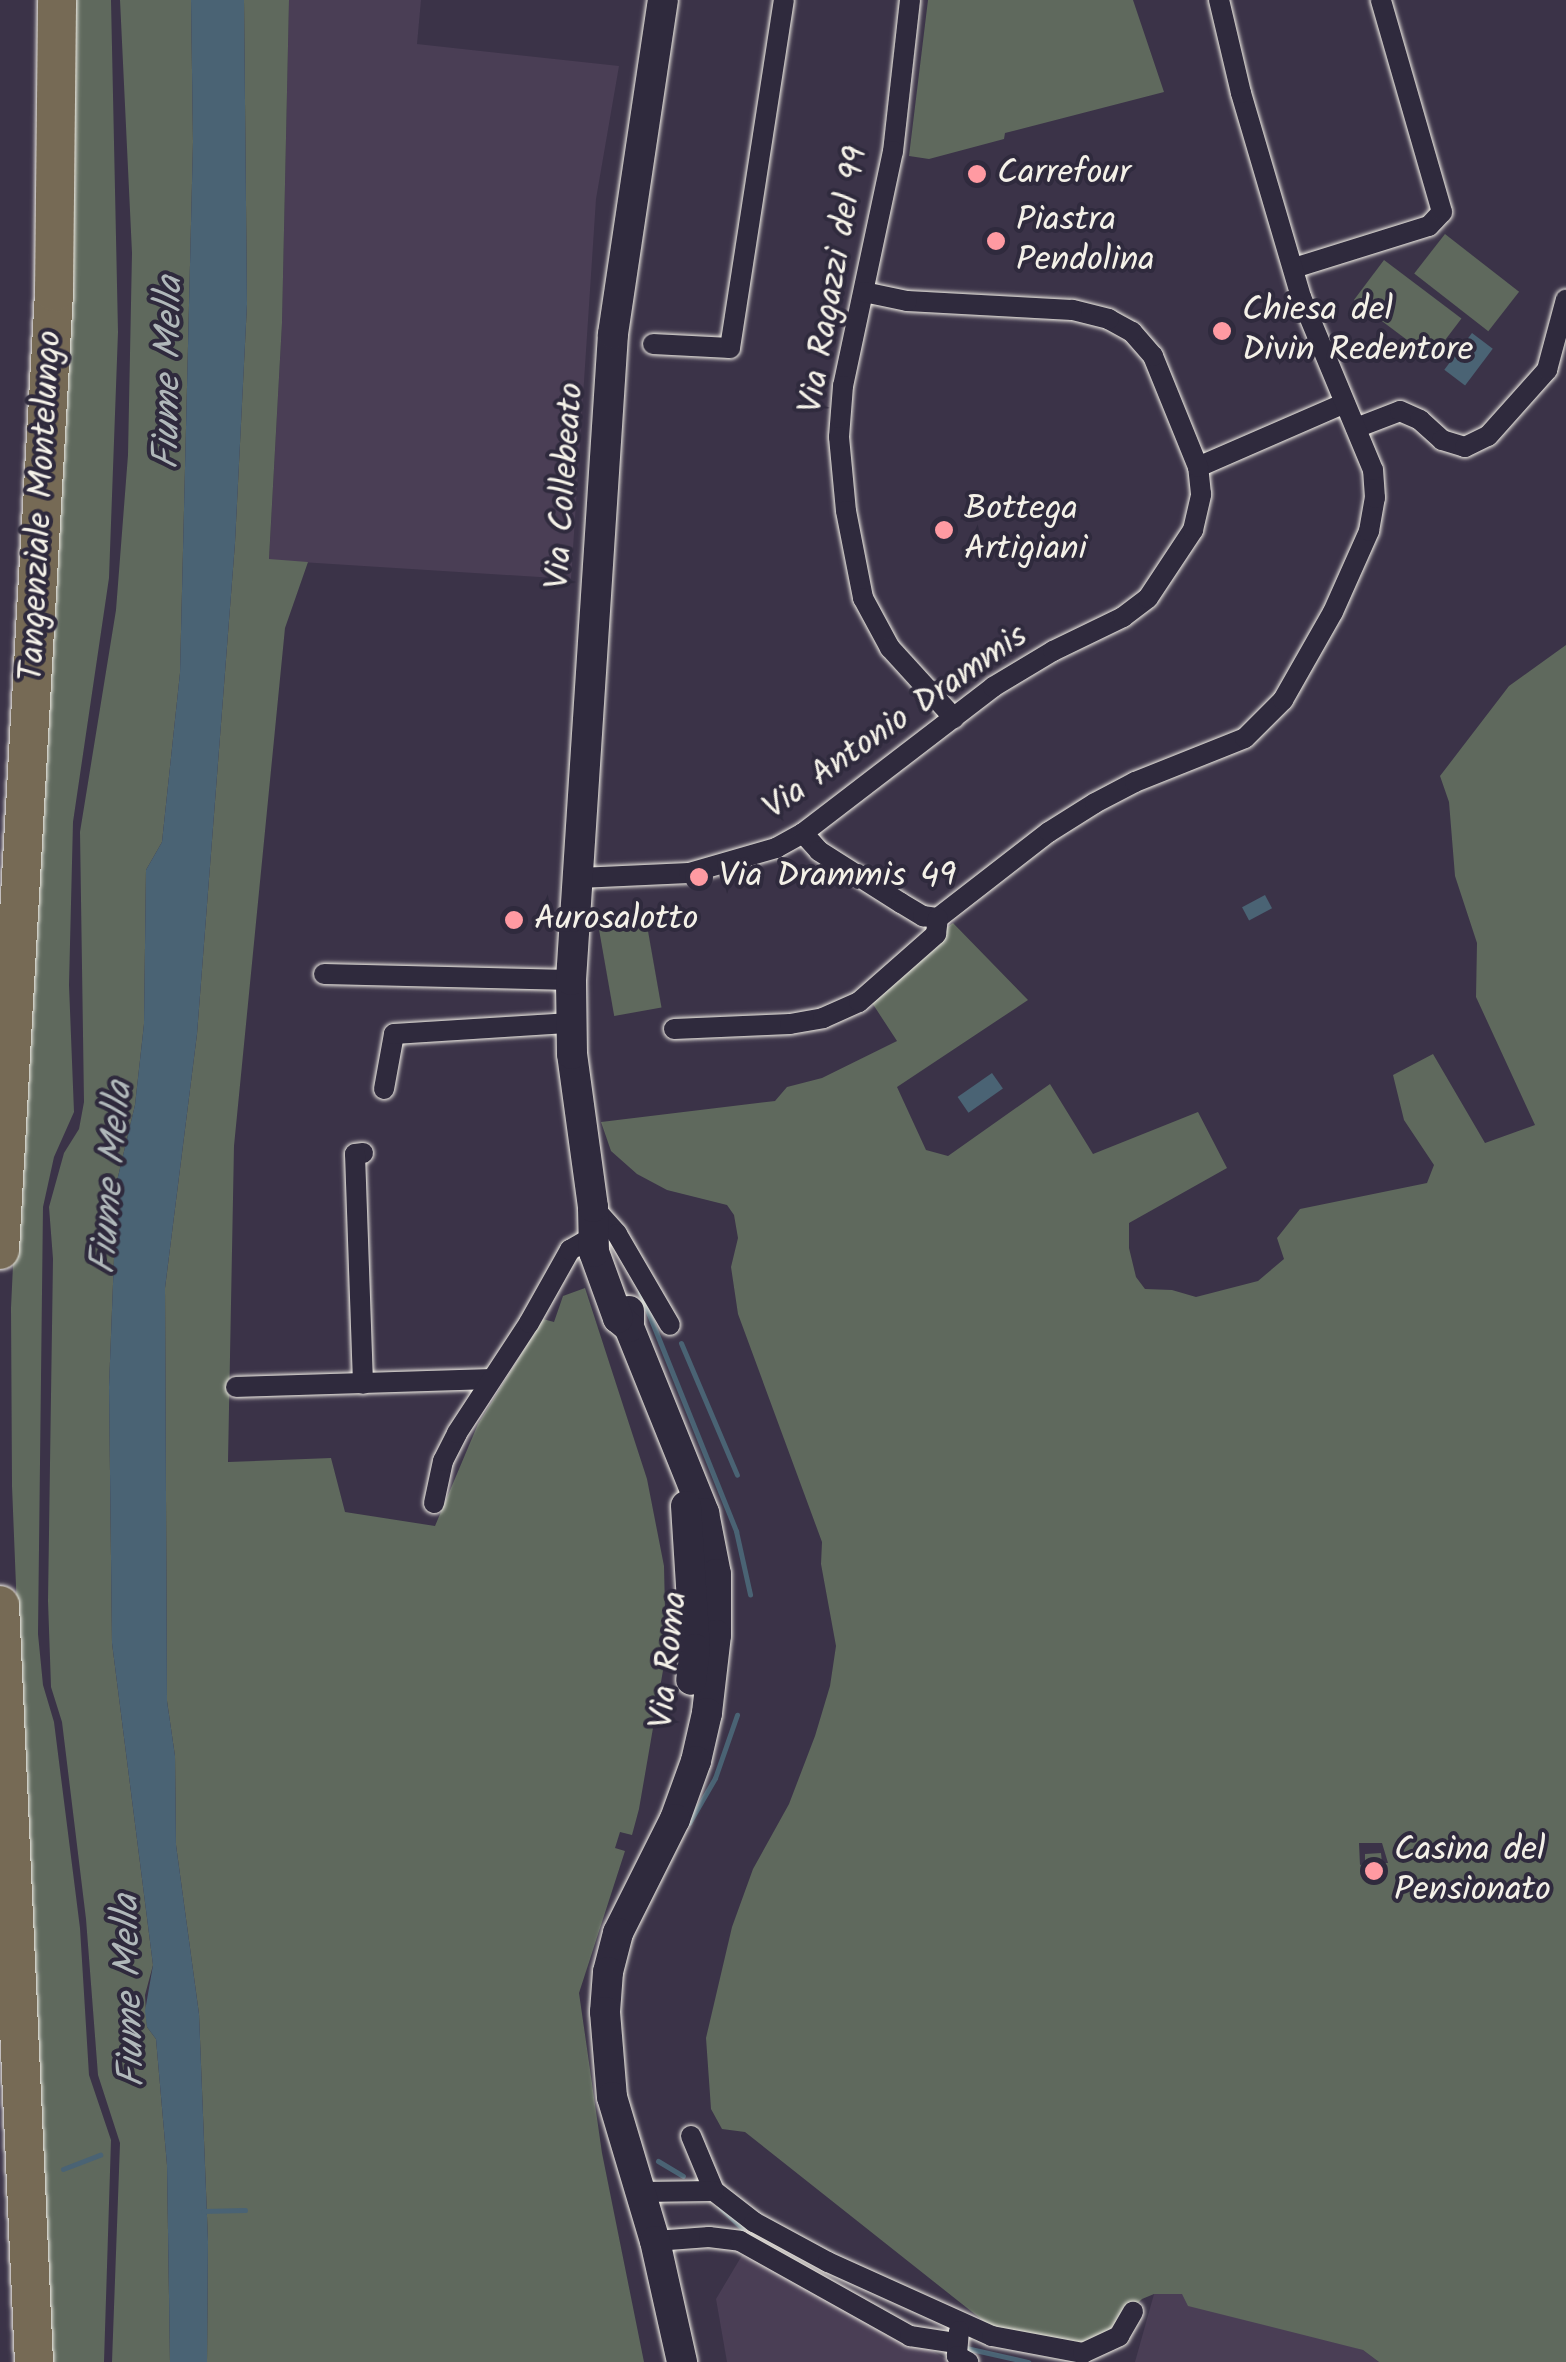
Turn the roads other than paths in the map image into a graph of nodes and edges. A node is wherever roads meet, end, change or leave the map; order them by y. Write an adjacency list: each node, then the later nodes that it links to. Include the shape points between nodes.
1 (32, 0): 16 (highway, Tangenziale Montelungo, via 30,293)
2 (57, 0): 27 (highway, Tangenziale Montelungo, via 54,292)
3 (662, 0): 18 (street, Via Collebeato, via 613,334)
4 (784, 0): 11 (street, via 730,348)
5 (910, 0): 9 (street, Via Ragazzi del 99, via 893,151)
6 (1220, 0): 8 (street, via 1240,93)
7 (1381, 0): 8 (street, via 1442,212 1428,226)
8 (1294, 268): 12 (street)
9 (864, 292): 14 (street, Via Antonio Drammis, via 1109,319 1153,356); 15 (street, Via Ragazzi del 99, via 839,437 863,598 890,648)
10 (1566, 299): 13 (street, via 1547,370 1488,436 1465,446 1442,440 1400,412)
11 (653, 344)
12 (1345, 403): 13 (street); 14 (street)
13 (1356, 428): 19 (street, via 1373,470 1369,531 1333,612 1272,713 1245,738 1135,782 1064,822)
14 (1198, 467): 15 (street, Via Antonio Drammis, via 1201,494 1193,530 1148,598 992,687)
15 (954, 718): 17 (street, Via Antonio Drammis)
16 (0, 804)
17 (803, 833): 18 (street, Via Antonio Drammis, via 776,848 688,873); 19 (street, via 819,851 901,903)
18 (579, 878): 21 (street, Via Collebeato)
19 (938, 918): 23 (street, via 936,934 872,990 823,1018)
20 (324, 974): 21 (street)
21 (570, 980): 22 (street, Via Collebeato)
22 (571, 1023): 24 (street, via 394,1034); 26 (street, Via Collebeato)
23 (674, 1029)
24 (384, 1089)
25 (362, 1153): 30 (street, via 355,1154)
26 (594, 1221): 28 (street, via 617,1234); 29 (street); 36 (street, Via Roma, via 676,1439 695,1649 686,1720 608,1972 612,2098)
27 (0, 1250)
28 (670, 1325)
29 (490, 1379): 30 (street); 32 (street, via 443,1461)
30 (363, 1384): 31 (street)
31 (236, 1387)
32 (434, 1503)
33 (0, 1605): 43 (highway)
34 (691, 2136): 35 (street)
35 (714, 2191): 36 (street); 41 (street, via 754,2222)
36 (641, 2192): 38 (street, Via Roma)
37 (0, 2196): 42 (highway)
38 (655, 2241): 39 (street, Via Roma); 41 (street, via 740,2242 910,2336)
39 (662, 2272): 44 (street, Via Roma); 45 (street, Via Roma)
40 (1133, 2312): 41 (street, via 1119,2336 1084,2353)
41 (958, 2333): 46 (street, via 957,2356)
42 (8, 2362)
43 (34, 2362)
44 (671, 2362)
45 (682, 2362)
46 (968, 2362)

